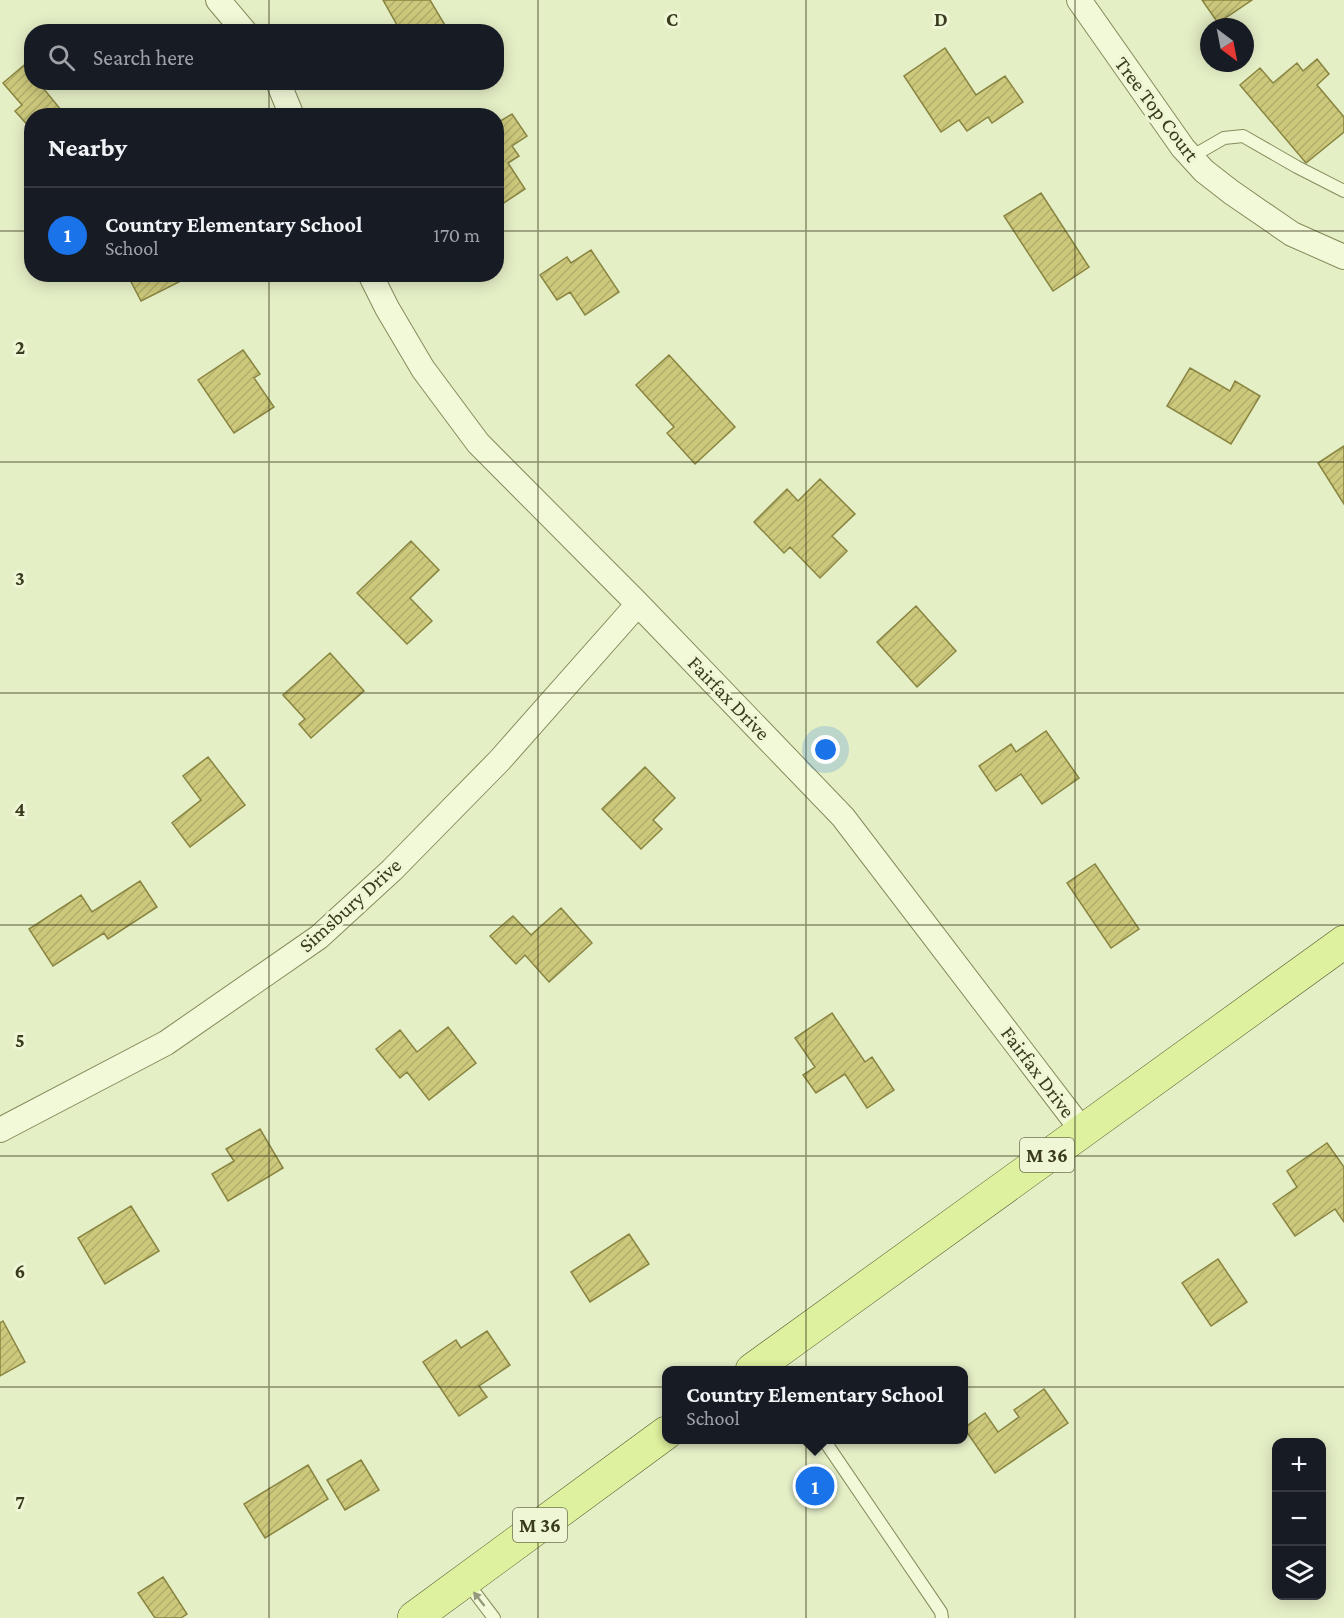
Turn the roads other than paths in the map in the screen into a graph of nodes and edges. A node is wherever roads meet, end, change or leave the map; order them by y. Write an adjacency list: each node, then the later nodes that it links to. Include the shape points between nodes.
1 (218, 0): 3 (street)
2 (1079, 0): 6 (street, Tree Top Court)
3 (238, 24)
4 (281, 90): 5 (street)
5 (289, 108)
6 (1191, 157): 7 (lane, via 1224,138 1243,136); 8 (street, Tree Top Court, via 1231,192 1292,234)
7 (1344, 190)
8 (1344, 257)
9 (374, 282): 10 (street, Fairfax Drive, via 423,369 478,444)
10 (638, 604): 12 (street, Simsbury Drive, via 500,760 319,938 166,1043); 13 (street, Fairfax Drive, via 843,817)
11 (1344, 942): 13 (main road, M 36)
12 (0, 1130)
13 (1082, 1130): 14 (main road, M 36)
14 (766, 1366)
15 (662, 1436): 17 (main road, M 36)
16 (827, 1444): 20 (lane)
17 (465, 1580): 18 (main road, M 36); 19 (lane, one-way to 17)
18 (428, 1611)
19 (494, 1618)
20 (942, 1618)

